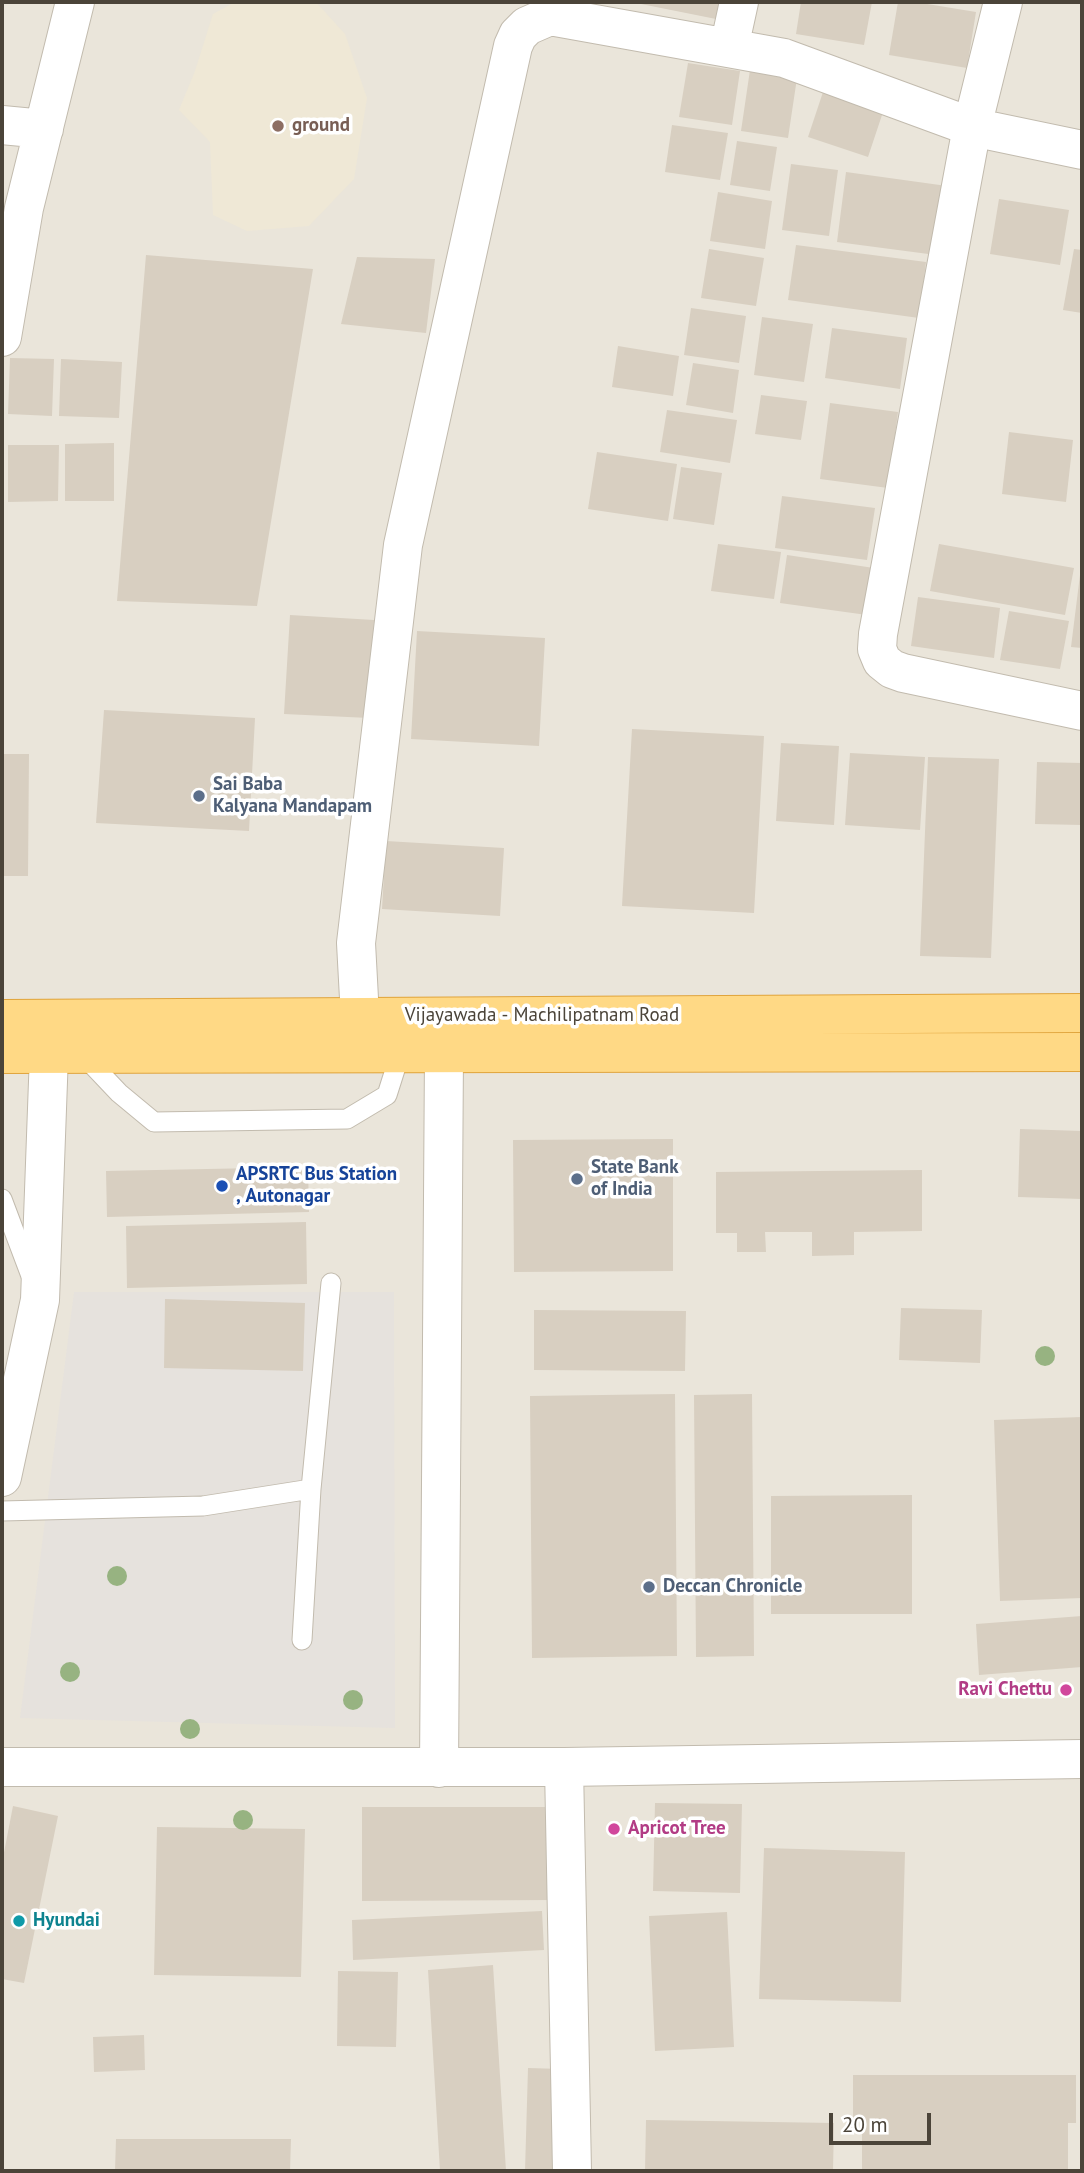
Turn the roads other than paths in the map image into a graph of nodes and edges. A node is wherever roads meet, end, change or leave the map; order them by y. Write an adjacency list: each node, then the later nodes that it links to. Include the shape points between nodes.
1 (75, 2): 8 (street)
2 (739, 2): 5 (street)
3 (1003, 2): 7 (street)
4 (544, 9): 5 (street); 14 (street, via 513,46 404,545 356,943)
5 (729, 48): 7 (street, via 784,58)
6 (2, 125): 8 (street)
7 (972, 127): 9 (street); 11 (street, via 877,649 882,660 903,673)
8 (44, 129): 10 (street, via 24,208)
9 (1082, 150)
10 (2, 337)
11 (1082, 711)
12 (1082, 1013): 13 (highway, Vijayawada - Machilipatnam Road)
13 (796, 1014): 14 (highway, Vijayawada - Machilipatnam Road); 17 (highway)
14 (360, 1017): 15 (highway, Vijayawada - Machilipatnam Road)
15 (2, 1018)
16 (1082, 1052): 17 (highway, Vijayawada - Machilipatnam Road)
17 (793, 1053): 21 (highway, Vijayawada - Machilipatnam Road)
18 (2, 1054): 19 (highway, Vijayawada - Machilipatnam Road)
19 (66, 1054): 20 (highway, Vijayawada - Machilipatnam Road); 20 (lane, via 154,1122 347,1119 387,1095); 24 (street)
20 (400, 1054): 21 (highway, Vijayawada - Machilipatnam Road)
21 (444, 1054): 32 (street)
22 (2, 1199): 24 (lane)
23 (331, 1283): 26 (lane)
24 (40, 1300): 25 (street)
25 (2, 1476)
26 (311, 1489): 27 (lane, via 203,1506); 28 (lane)
27 (2, 1511)
28 (302, 1640)
29 (1082, 1759): 30 (street)
30 (564, 1767): 32 (street); 33 (street)
31 (2, 1768): 32 (street)
32 (439, 1768)
33 (572, 2171)

